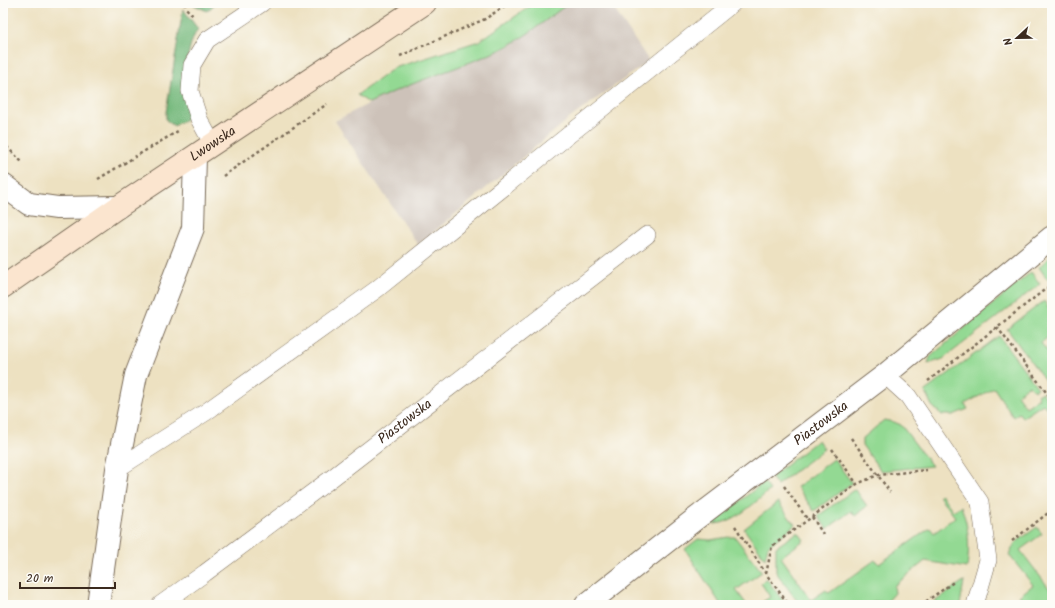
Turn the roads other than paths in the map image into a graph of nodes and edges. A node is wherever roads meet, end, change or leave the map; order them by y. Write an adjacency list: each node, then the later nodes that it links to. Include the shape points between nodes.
1 (262, 3): 4 (lane, via 207,40 192,65 190,91 199,118)
2 (424, 3): 4 (main road, Lwowska)
3 (733, 3): 12 (lane, via 377,289 206,412)
4 (214, 145): 5 (main road, Lwowska)
5 (196, 157): 7 (main road, Lwowska); 12 (street, via 192,228 136,374)
6 (3, 185): 7 (street, via 29,204 57,208)
7 (118, 207): 10 (main road, Lwowska)
8 (647, 235): 14 (lane, Piastowska, via 332,478)
9 (1052, 237): 11 (street, Piastowska)
10 (3, 286)
11 (885, 375): 15 (street, Piastowska); 16 (lane, via 908,396 980,502 988,560)
12 (117, 468): 13 (street)
13 (98, 605)
14 (160, 605)
15 (586, 605)
16 (976, 605)

